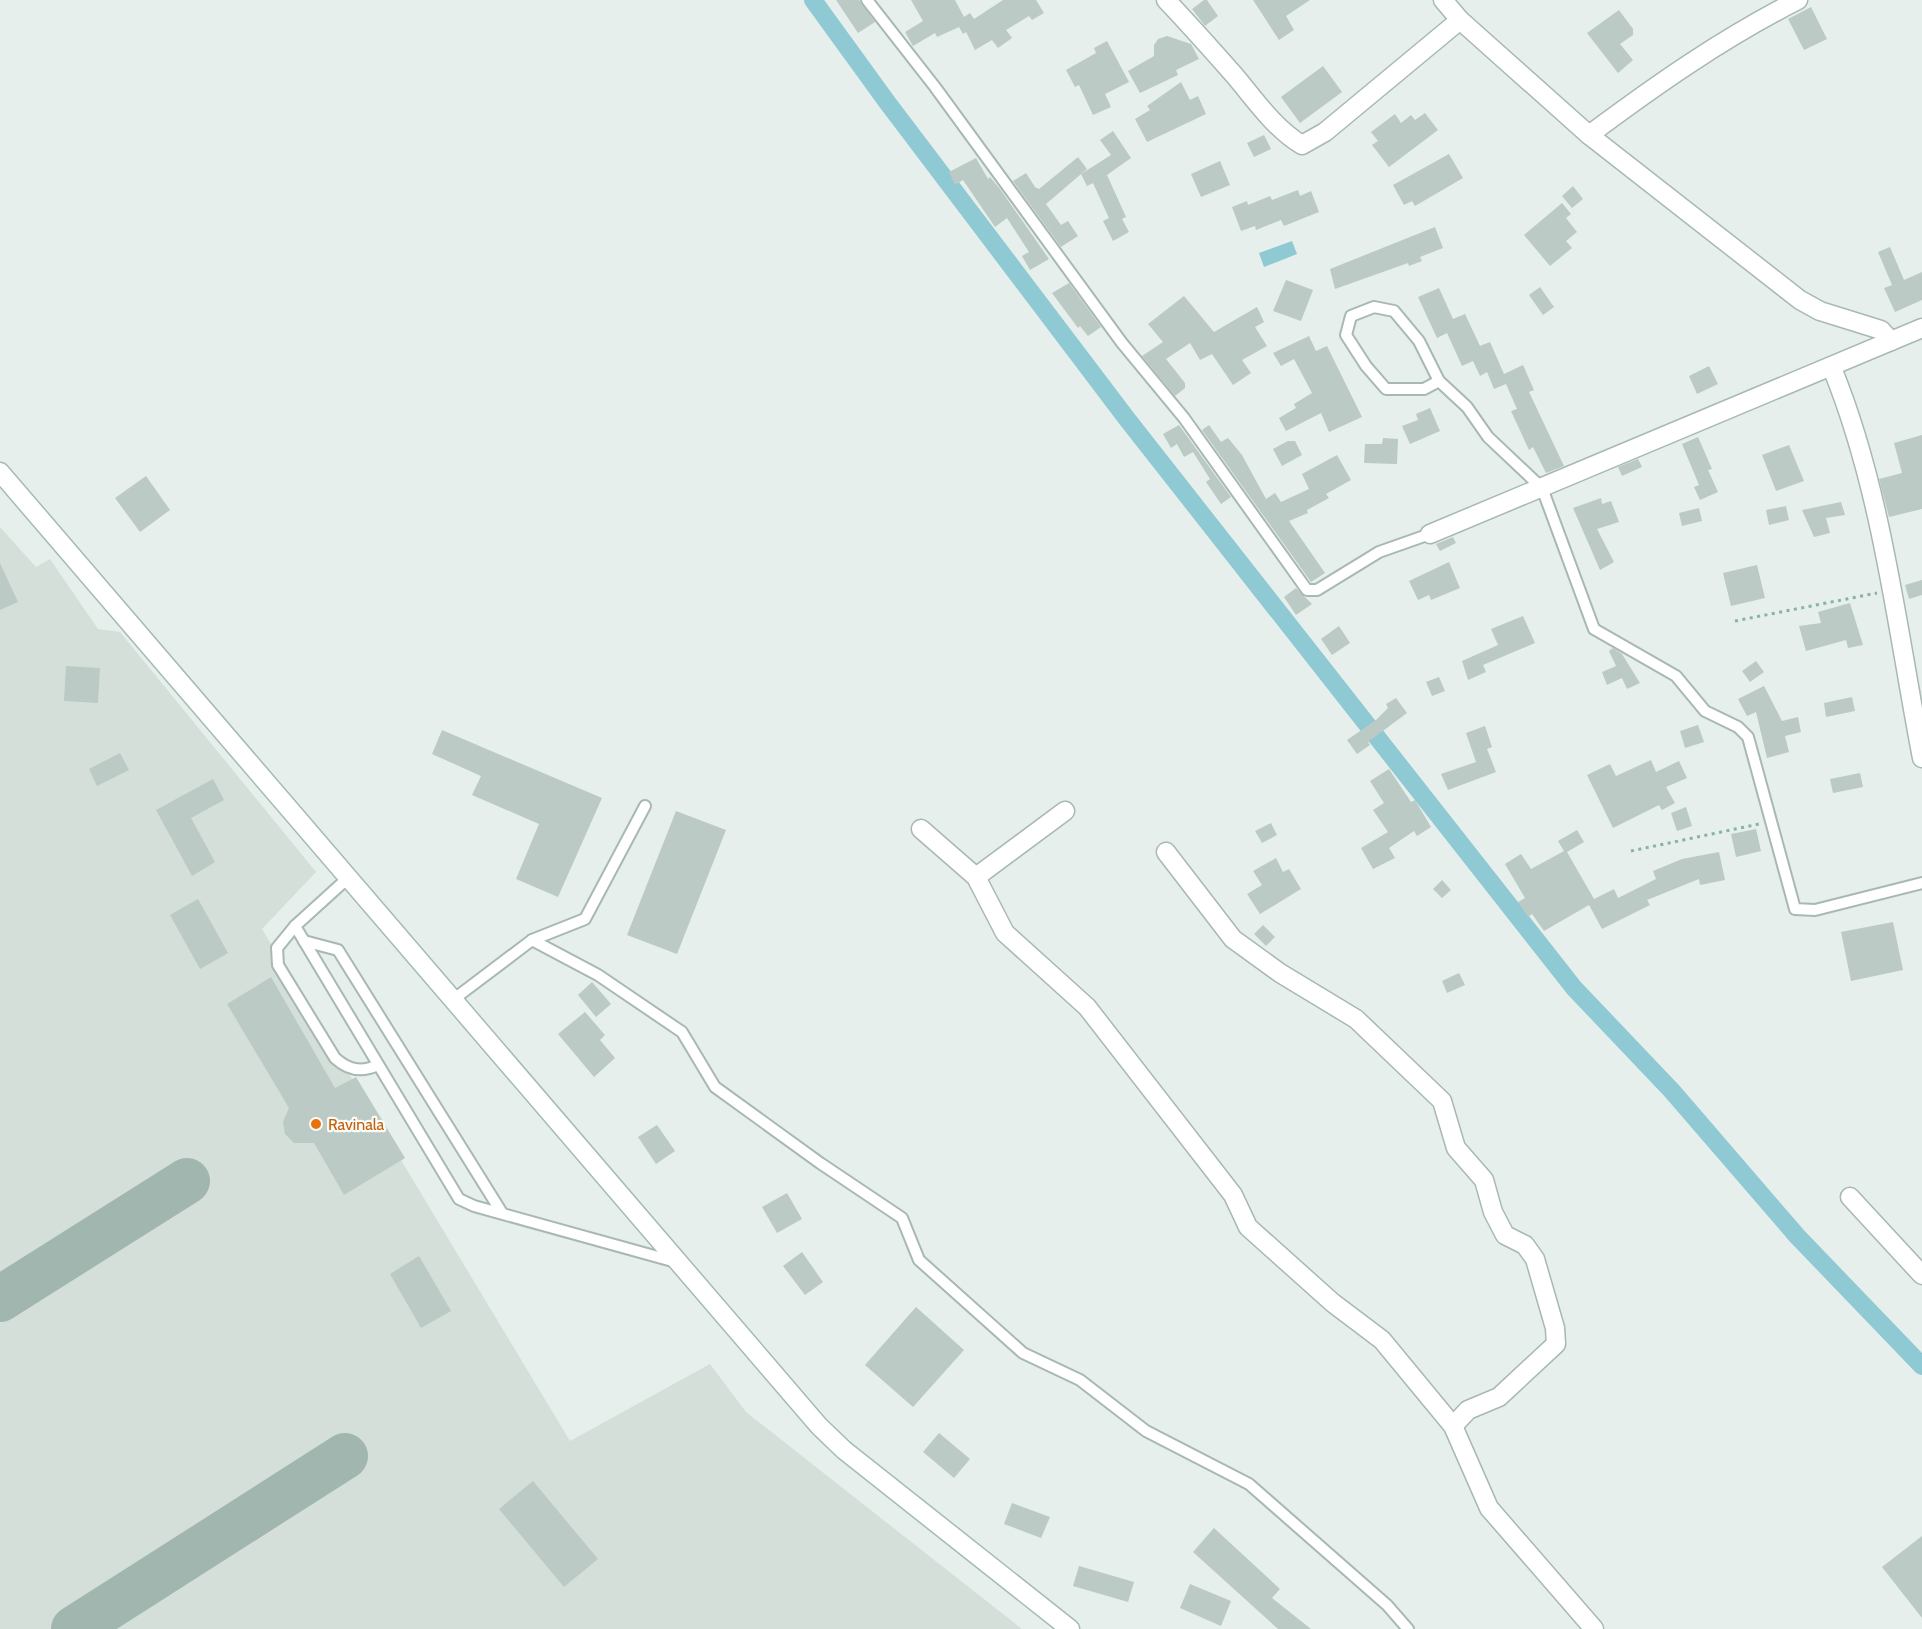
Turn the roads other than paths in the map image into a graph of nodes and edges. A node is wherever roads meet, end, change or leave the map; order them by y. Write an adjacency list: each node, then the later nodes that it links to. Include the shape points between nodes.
1 (867, 0): 13 (lane, via 1122,343 1184,418 1307,590 1317,590 1379,552)
2 (1166, 0): 5 (street, via 1272,120 1302,145 1324,132)
3 (1443, 0): 5 (street)
4 (1798, 0): 6 (street, via 1667,77)
5 (1460, 20): 6 (street)
6 (1589, 135): 8 (street, via 1800,300 1820,311 1881,330)
7 (1922, 328): 8 (street)
8 (1891, 341): 9 (street)
9 (1832, 368): 12 (street); 14 (street, via 1851,415 1900,630)
10 (1439, 381): 10 (lane, via 1419,340 1394,311 1374,307 1351,316 1346,335 1386,389 1424,389); 12 (lane)
11 (0, 472): 19 (street)
12 (1542, 488): 13 (street); 21 (lane, via 1594,629 1676,676 1705,711 1738,727 1748,737 1795,909 1815,910)
13 (1430, 534)
14 (1922, 758)
15 (645, 806): 23 (lane, via 585,919)
16 (1065, 812): 20 (street)
17 (921, 829): 20 (street)
18 (1166, 852): 31 (street, via 1233,939 1356,1019 1442,1101 1456,1148 1484,1180 1493,1212 1505,1235 1525,1245 1535,1258 1556,1344 1499,1397 1468,1410)
19 (349, 877): 22 (lane); 25 (street)
20 (976, 877): 31 (street, via 1005,933 1087,1007 1233,1195 1248,1227 1333,1303 1382,1340)
21 (1922, 883)
22 (295, 926): 24 (lane); 26 (lane, via 277,948 278,965 335,1058 346,1068 367,1070)
23 (532, 940): 25 (lane); 33 (lane, via 598,975 682,1032 715,1087 902,1218 919,1260 1023,1353 1080,1380 1146,1431 1249,1484 1387,1605)
24 (304, 941): 26 (lane); 28 (lane, via 338,950)
25 (454, 999): 29 (street)
26 (378, 1065): 28 (lane, via 459,1199)
27 (1850, 1197): 30 (street)
28 (502, 1214): 29 (lane)
29 (682, 1264): 32 (street, via 819,1426 844,1450)
30 (1922, 1275)
31 (1453, 1426): 34 (street, via 1489,1508)
32 (1070, 1629)
33 (1408, 1629)
34 (1594, 1629)

